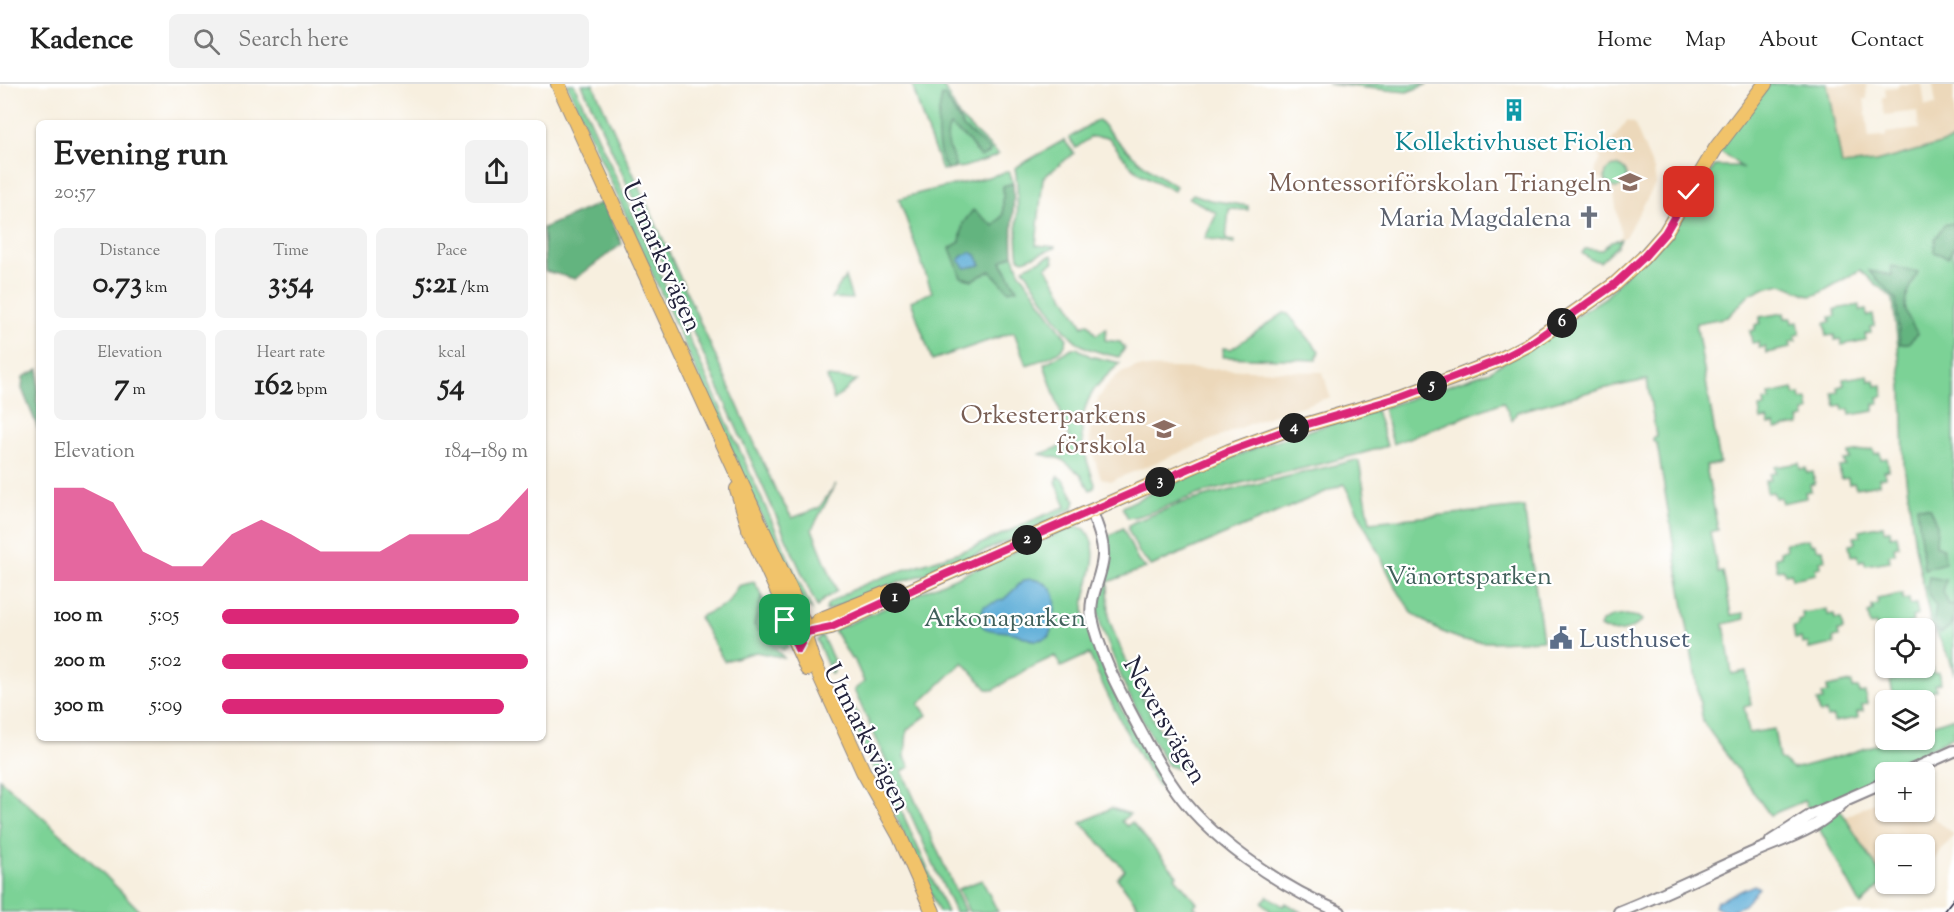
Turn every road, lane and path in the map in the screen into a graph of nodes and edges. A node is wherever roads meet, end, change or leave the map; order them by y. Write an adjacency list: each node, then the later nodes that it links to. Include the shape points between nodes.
1 (558, 84): 3 (main road, Utmarksvägen)
2 (1765, 84): 4 (main road, via 1703,170 1665,233 1643,258 1615,284 1528,345 1497,361 1401,397 1239,447)
3 (724, 448): 5 (main road, Utmarksvägen); 7 (main road, Utmarksvägen)
4 (1092, 512): 6 (main road); 16 (street, Neversvägen, via 1104,554 1091,599 1095,633 1117,685 1171,784 1200,818 1259,868)
5 (749, 529): 9 (main road, via 793,625 798,631); 10 (main road, Utmarksvägen)
6 (944, 575): 8 (main road); 9 (main road, via 831,627)
7 (792, 594): 8 (main road); 9 (main road, Utmarksvägen)
8 (819, 620): 9 (main road)
9 (807, 632): 10 (main road); 14 (main road, Utmarksvägen, via 811,656)
10 (798, 649): 14 (main road, Utmarksvägen, via 856,776)
11 (1954, 751): 12 (street)
12 (1929, 762)
13 (1875, 787): 17 (street, via 1845,801 1813,828)
14 (916, 875): 15 (main road, Utmarksvägen)
15 (933, 912)
16 (1340, 912)
17 (1619, 912)

